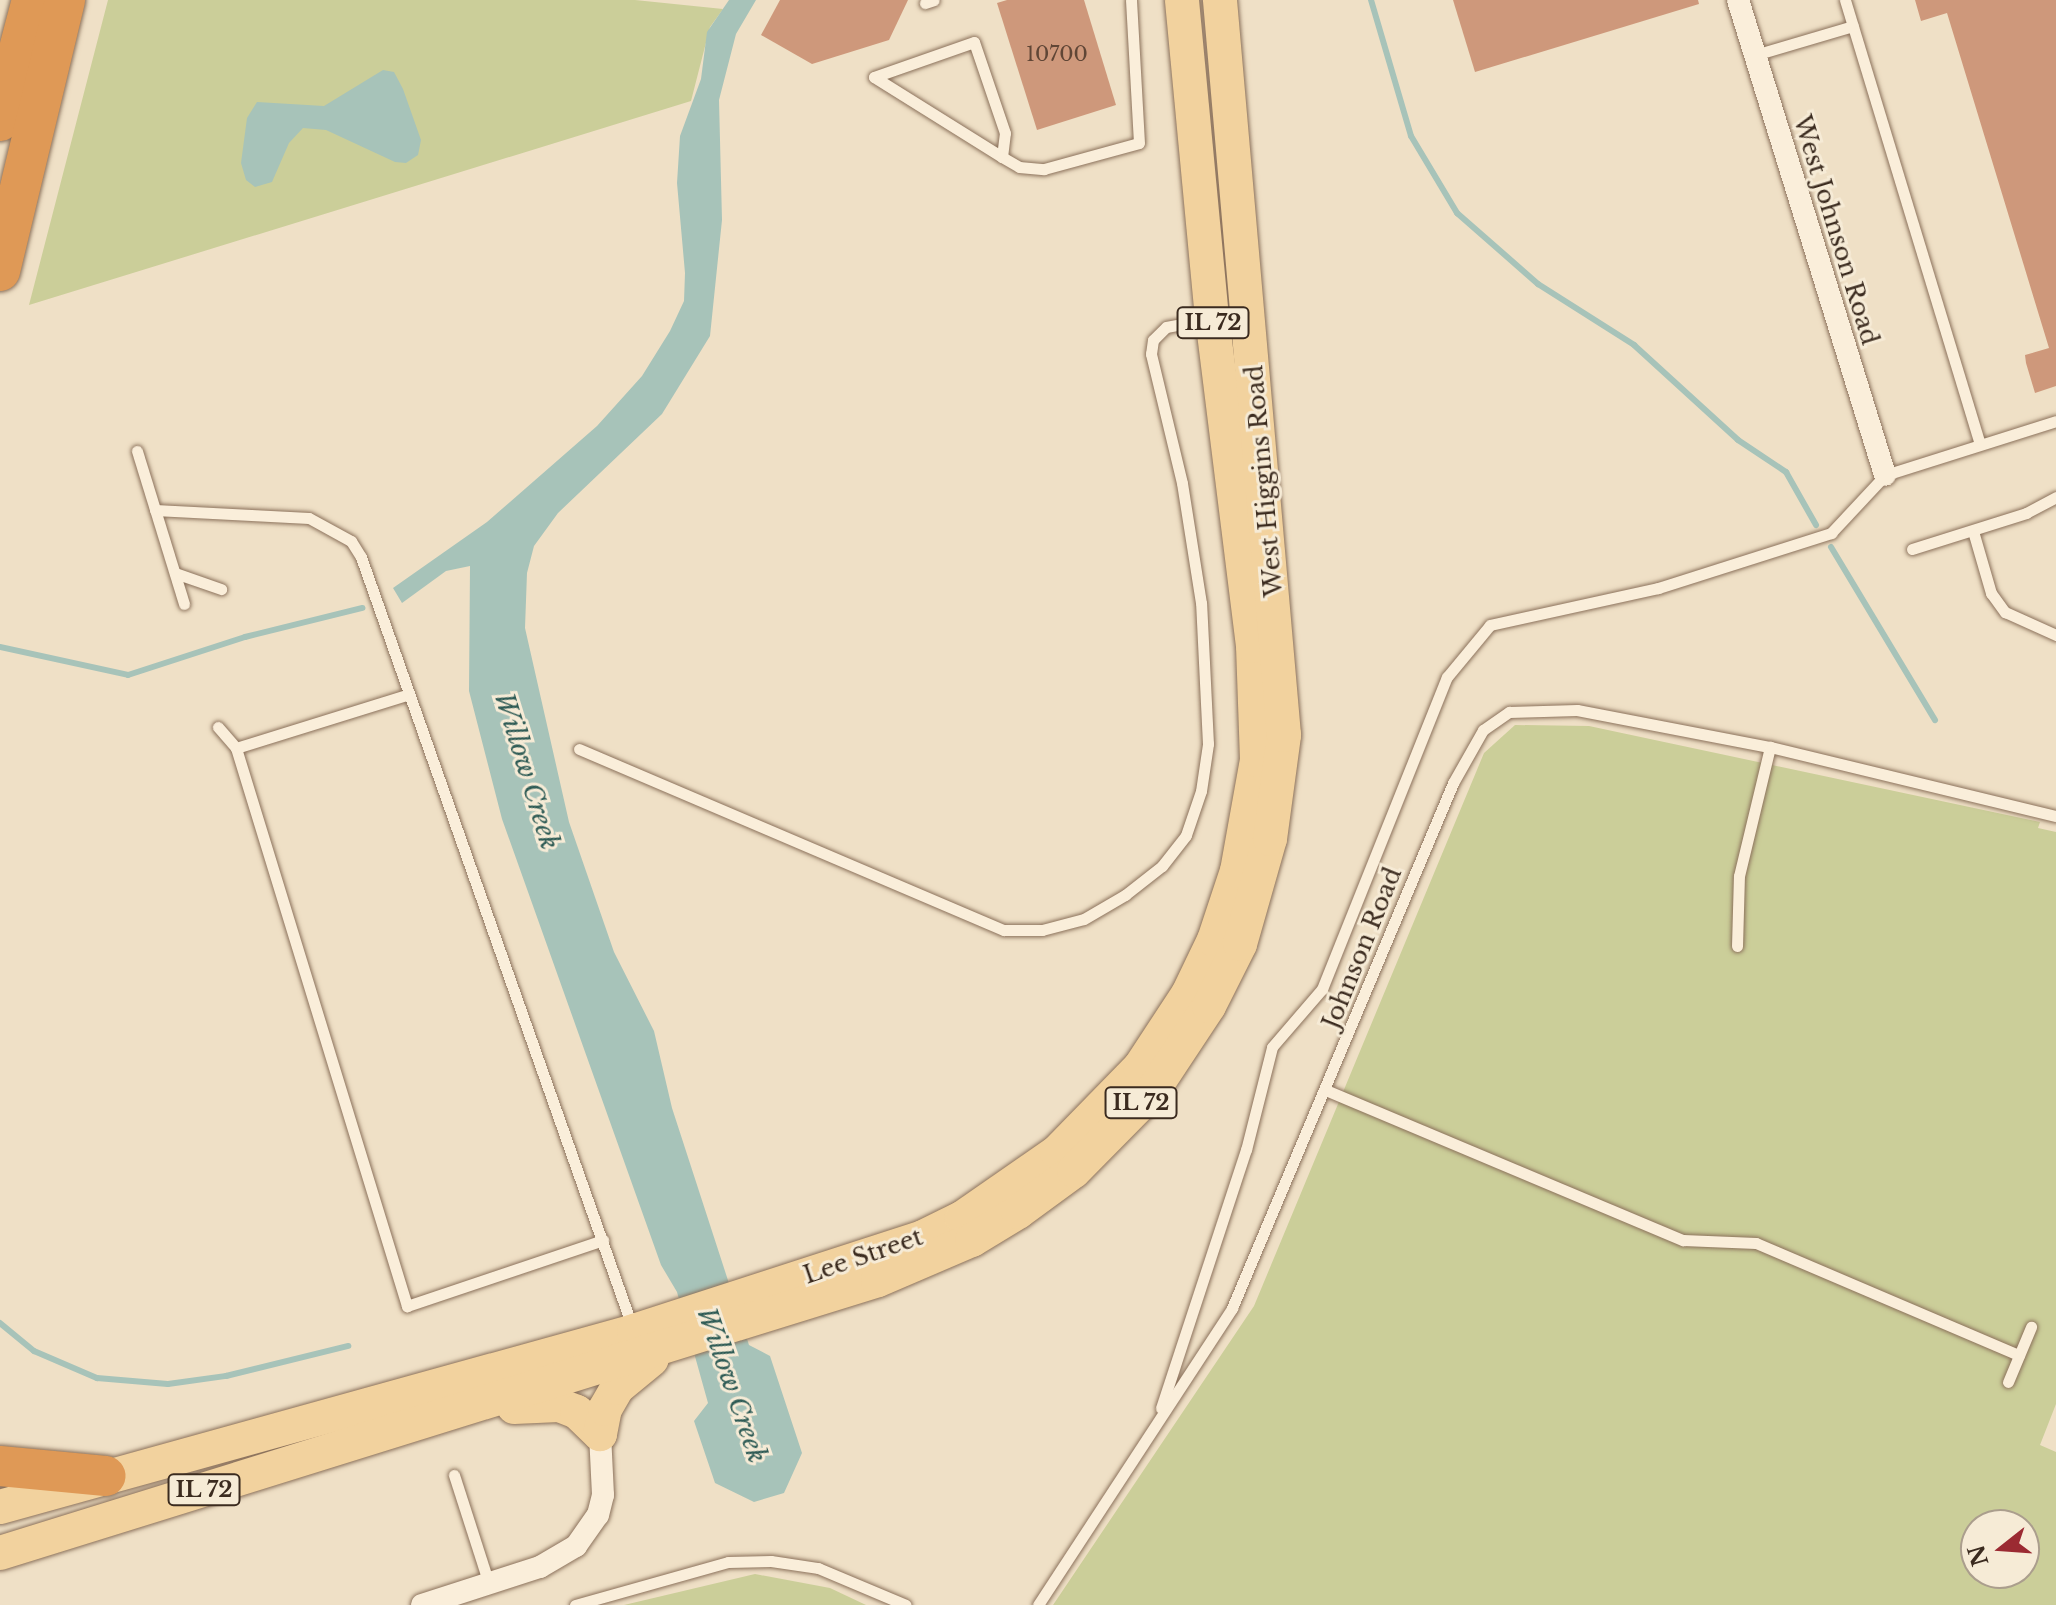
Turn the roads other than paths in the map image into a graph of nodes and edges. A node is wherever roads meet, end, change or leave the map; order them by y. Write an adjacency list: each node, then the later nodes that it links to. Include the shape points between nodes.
1 (32, 0): 10 (highway)
2 (65, 0): 12 (highway)
3 (1131, 0): 11 (lane, via 1139,143 1044,169 1019,167)
4 (1182, 0): 13 (main road, West Higgins Road / IL 72)
5 (1220, 0): 27 (main road, West Higgins Road / IL 72)
6 (1738, 0): 9 (street, West Johnson Road)
7 (1845, 0): 8 (lane)
8 (1853, 26): 9 (lane); 15 (lane)
9 (1755, 55): 17 (street, West Johnson Road)
10 (0, 121)
11 (1002, 157): 11 (lane, via 951,125 874,77 974,42 1005,133)
12 (0, 271)
13 (1212, 318): 26 (main road, West Higgins Road / IL 72); 32 (lane, via 1166,327 1153,340 1151,354 1182,483 1201,603 1208,744 1201,791 1186,835 1162,866 1125,895 1084,919 1042,930 1004,930)
14 (2056, 421): 15 (lane)
15 (1980, 444): 17 (lane)
16 (137, 451): 19 (lane)
17 (1885, 475): 44 (lane, via 1831,533 1658,588 1490,625 1447,677 1322,989 1272,1047 1246,1150)
18 (2056, 497): 20 (lane)
19 (155, 510): 22 (lane); 28 (lane, via 281,513 309,518 342,535 361,557)
20 (1973, 531): 21 (lane); 25 (lane, via 1991,593 2005,612)
21 (1912, 549)
22 (175, 573): 23 (lane); 24 (lane)
23 (221, 589)
24 (184, 604)
25 (2056, 635)
26 (1253, 646): 37 (main road, Lee Street / IL 72, via 1257,760 1237,871 1188,994 1140,1067 1057,1152 962,1218)
27 (1281, 676): 37 (main road, Lee Street / IL 72, via 1284,735 1278,796 1256,893 1209,1006 1152,1092 1074,1171 972,1240 878,1280)
28 (409, 694): 31 (lane); 36 (lane)
29 (218, 727): 31 (lane)
30 (1770, 747): 33 (lane, Johnson Road); 34 (lane, via 1739,876); 35 (lane, Johnson Road, via 1577,710 1509,712 1483,730 1453,783)
31 (236, 748): 36 (lane, via 407,1306)
32 (579, 749)
33 (2056, 816)
34 (1737, 946)
35 (1328, 1091): 41 (lane, via 1683,1240 1756,1243); 44 (lane, Johnson Road, via 1232,1308)
36 (603, 1240): 39 (lane)
37 (740, 1311): 40 (main road, Lee Street / IL 72)
38 (2031, 1327): 41 (lane)
39 (634, 1331): 40 (main road, Lee Street / IL 72); 48 (main road, Lee Street / IL 72)
40 (679, 1335): 43 (main road, Lee Street / IL 72); 45 (main road, via 617,1388)
41 (2019, 1355): 42 (lane)
42 (2008, 1382)
43 (454, 1412): 45 (main road, via 559,1405 577,1412); 50 (main road, Lee Street / IL 72)
44 (1156, 1424): 55 (lane, Johnson Road)
45 (600, 1434): 51 (street, via 603,1495 598,1515 576,1546 540,1567)
46 (0, 1466): 48 (highway)
47 (454, 1475): 51 (lane)
48 (106, 1476): 49 (main road, IL 72)
49 (0, 1507)
50 (0, 1553)
51 (489, 1584): 52 (street)
52 (422, 1605)
53 (575, 1605): 54 (lane, via 728,1562 771,1561 818,1568)
54 (906, 1605)
55 (1038, 1605)

